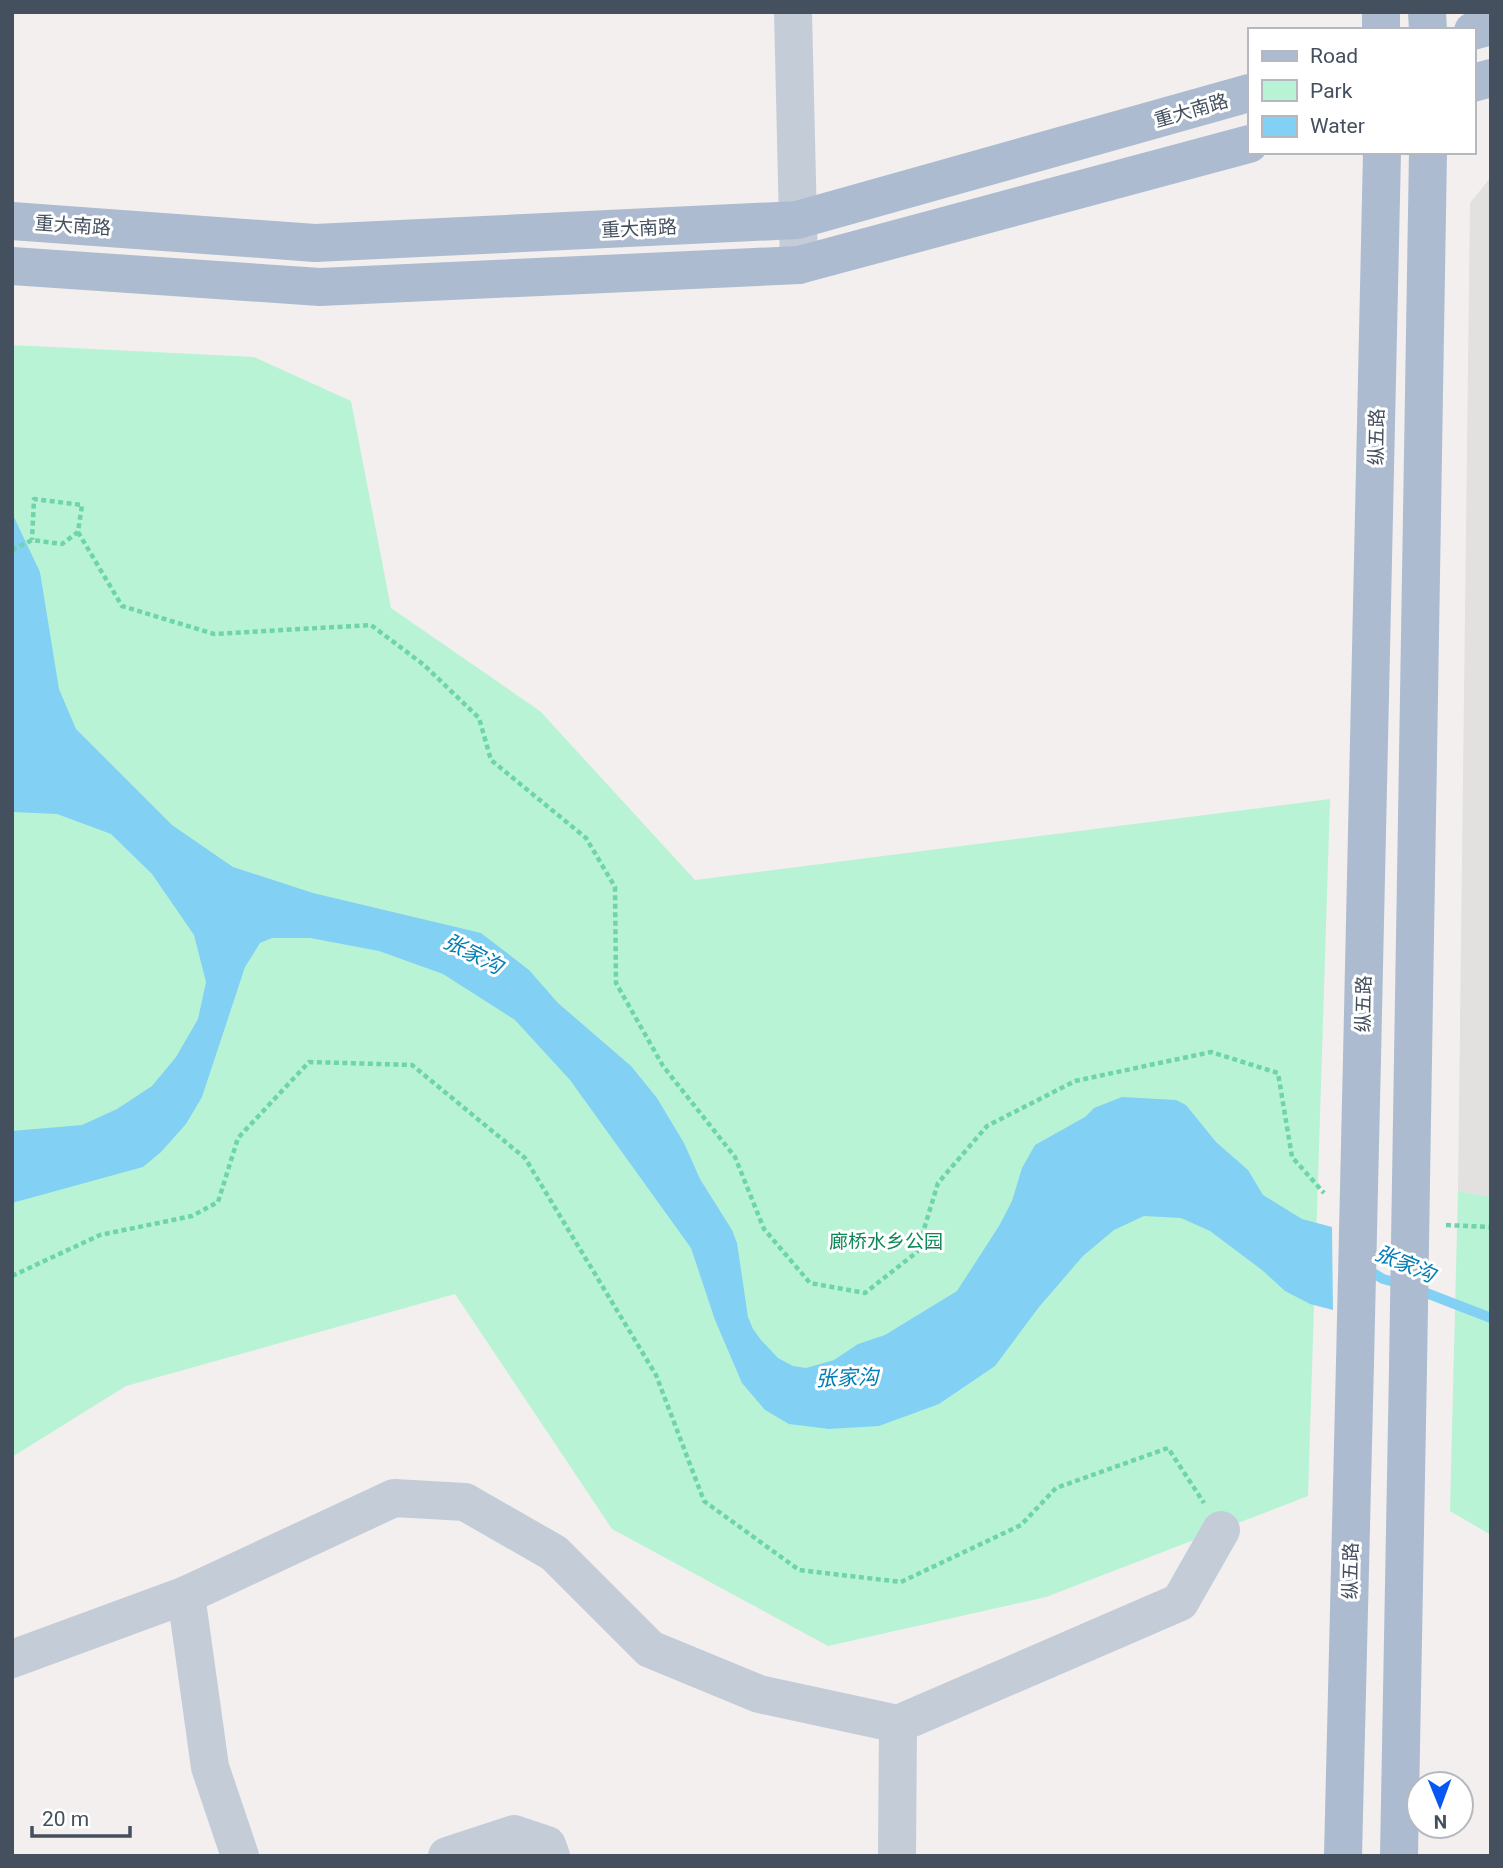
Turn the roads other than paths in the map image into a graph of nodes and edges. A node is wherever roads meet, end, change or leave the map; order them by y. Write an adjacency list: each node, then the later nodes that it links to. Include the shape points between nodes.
1 (793, 12): 6 (street)
2 (1248, 93): 6 (main road, 重大南路)
3 (1248, 144): 8 (main road)
4 (1382, 154): 18 (main road, 纵五路, bridge)
5 (1429, 154): 19 (main road, bridge)
6 (797, 220): 7 (main road, 重大南路, via 316,243); 8 (street)
7 (12, 221)
8 (799, 265): 9 (main road, via 320,287)
9 (12, 266)
10 (1221, 1530): 13 (street, via 1180,1602)
11 (186, 1595): 12 (street); 13 (street, via 394,1498 465,1502 554,1553 650,1649 758,1694); 14 (street, via 210,1767)
12 (12, 1659)
13 (898, 1724): 17 (street)
14 (240, 1856)
15 (447, 1856): 16 (street, via 514,1833 547,1845)
16 (551, 1856)
17 (897, 1856)
18 (1343, 1856)
19 (1399, 1856)

